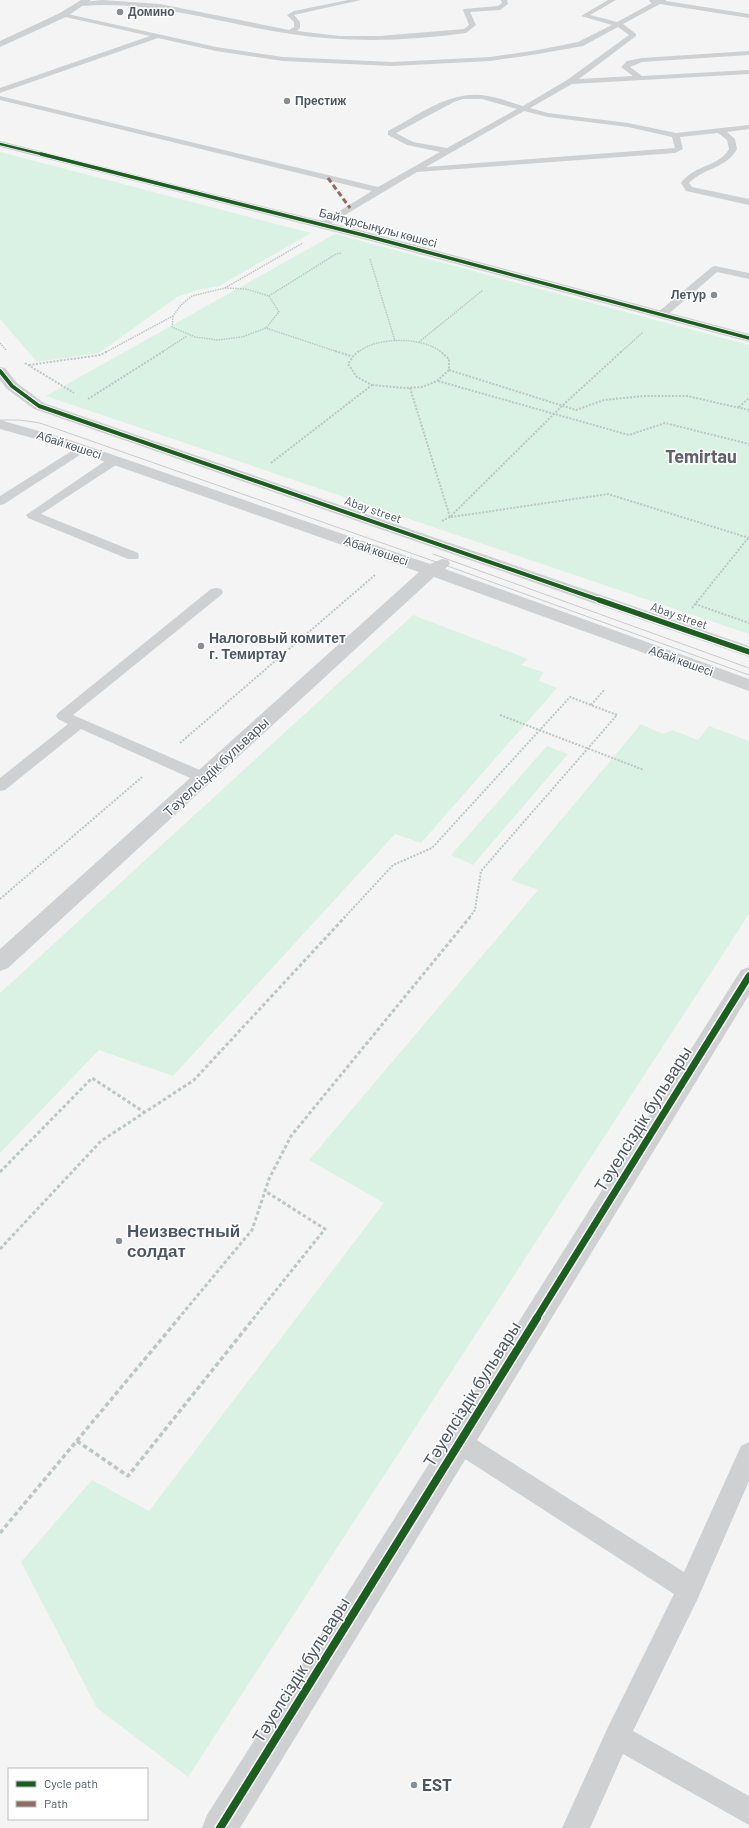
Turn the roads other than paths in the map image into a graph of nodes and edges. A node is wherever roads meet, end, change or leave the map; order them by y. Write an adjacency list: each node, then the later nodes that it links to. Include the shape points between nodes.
1 (358, 0): 10 (lane, via 296,12 290,15 298,22 297,28)
2 (504, 0): 10 (lane, via 505,4 500,8 464,7 473,25 466,31 380,38 318,36)
3 (613, 0): 9 (lane, via 584,16)
4 (645, 0): 5 (lane)
5 (661, 1): 8 (lane); 9 (lane)
6 (85, 2): 7 (street); 10 (lane, via 160,6)
7 (63, 15): 11 (lane); 12 (street)
8 (749, 16)
9 (618, 24): 11 (lane, via 580,44 538,52 490,59 392,64 283,59 216,49); 18 (lane, via 634,35 623,48)
10 (290, 32)
11 (158, 36): 19 (lane)
12 (0, 44)
13 (749, 46): 14 (lane)
14 (661, 51)
15 (749, 53): 17 (lane, via 642,60 625,67)
16 (749, 72): 17 (lane)
17 (640, 78): 18 (lane)
18 (570, 82): 21 (lane)
19 (0, 91)
20 (0, 98): 28 (lane)
21 (524, 108): 24 (lane, via 548,115 628,125); 26 (lane); 26 (lane, via 482,97 463,97 451,100 391,133 396,138)
22 (749, 127): 23 (lane)
23 (719, 130): 24 (lane); 29 (lane, via 731,139 733,149 728,158 698,171 685,183 689,189)
24 (676, 135): 27 (lane, via 679,149 675,151)
25 (0, 144): 30 (street, Байтұрсынұлы көшесі)
26 (448, 151): 27 (lane)
27 (414, 170): 28 (lane)
28 (379, 190): 30 (lane)
29 (749, 202)
30 (323, 225): 32 (street, Байтұрсынұлы көшесі)
31 (749, 276): 32 (lane, via 715,269)
32 (661, 315): 33 (street, Байтұрсынұлы көшесі)
33 (749, 338)
34 (0, 370): 35 (street, Abay street)
35 (6, 389): 42 (street, Abay street, via 39,406)
36 (0, 424): 38 (street, Абай көшесі)
37 (0, 430): 38 (street)
38 (20, 430): 39 (street, Абай көшесі)
39 (82, 449): 40 (street, Абай көшесі); 41 (lane)
40 (115, 460): 43 (lane, via 32,515); 44 (street, Абай көшесі)
41 (0, 501)
42 (465, 553): 44 (street, Тәуелсіздік бульвары); 46 (street, Abay street)
43 (133, 556)
44 (431, 570): 47 (street, Абай көшесі); 49 (street, Тәуелсіздік бульвары)
45 (216, 592): 48 (lane, via 63,716)
46 (749, 652)
47 (749, 685)
48 (79, 723): 49 (lane); 50 (lane)
49 (204, 778): 51 (street, Тәуелсіздік бульвары)
50 (0, 786)
51 (0, 962)
52 (749, 976): 53 (street, Тәуелсіздік бульвары)
53 (459, 1442): 55 (lane); 58 (street, Тәуелсіздік бульвары)
54 (749, 1454): 55 (lane)
55 (689, 1590): 56 (lane)
56 (617, 1736): 57 (lane); 59 (lane)
57 (749, 1812)
58 (220, 1828)
59 (576, 1828)

